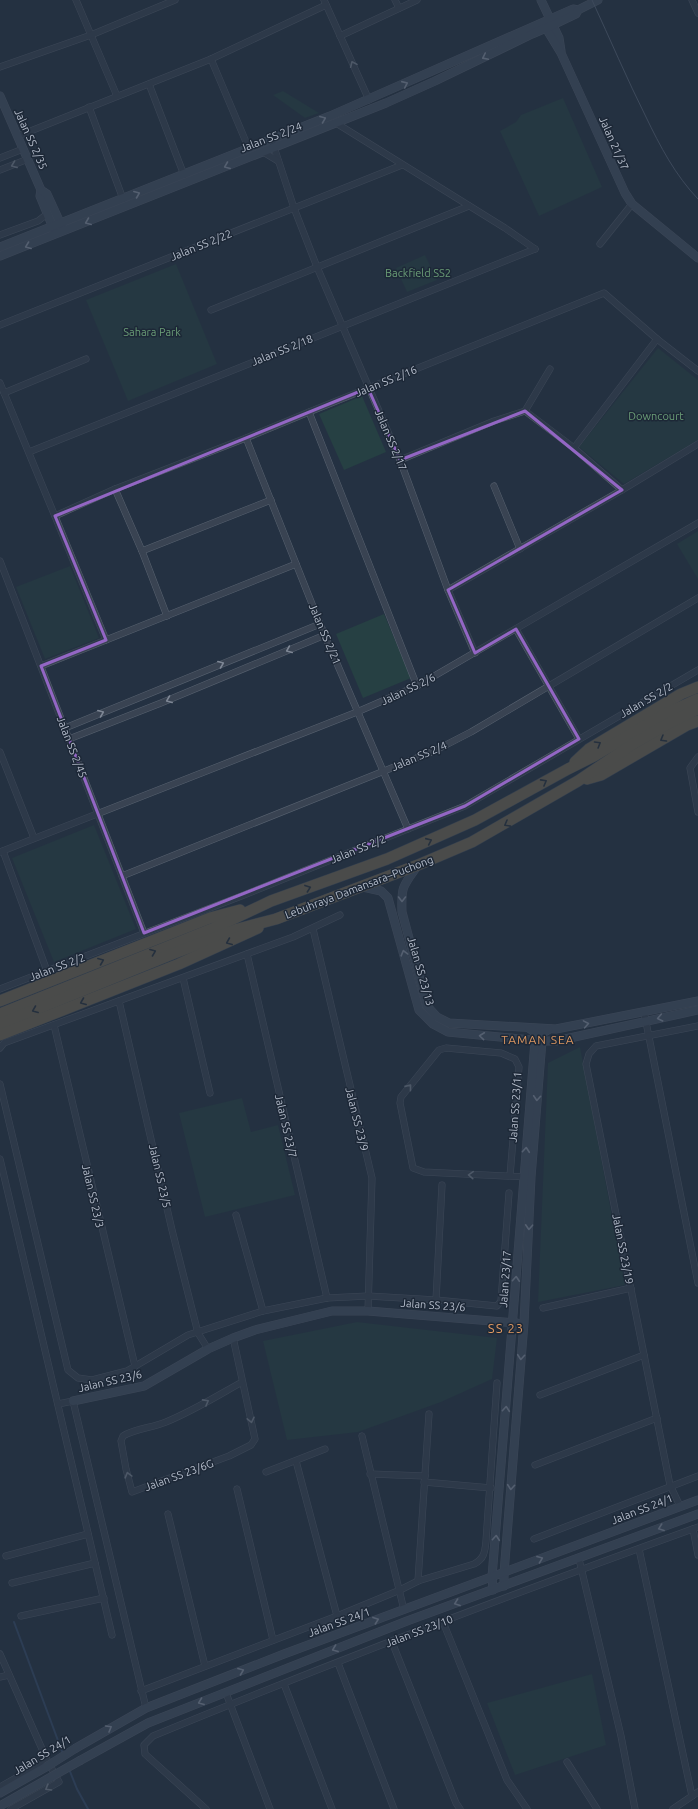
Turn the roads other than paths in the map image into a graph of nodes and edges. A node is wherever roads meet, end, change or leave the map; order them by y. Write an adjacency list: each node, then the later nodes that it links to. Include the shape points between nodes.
1 (76, 0): 15 (street)
2 (176, 0): 15 (street)
3 (395, 0): 9 (street)
4 (417, 0): 9 (street)
5 (541, 0): 13 (main road, Jalan 21/37)
6 (598, 0): 10 (main road)
7 (692, 0): 11 (street)
8 (325, 3): 16 (street); 18 (street)
9 (399, 8): 16 (street)
10 (578, 10): 12 (main road); 13 (main road, via 573,9)
11 (698, 13)
12 (568, 18): 13 (main road); 17 (main road)
13 (548, 24): 14 (main road, Jalan SS 2/24); 17 (main road, Jalan 21/37); 23 (main road, Jalan SS 2/24, one-way to 13)
14 (532, 34): 17 (main road); 24 (main road, Jalan SS 2/24, one-way to 24)
15 (91, 35): 19 (street); 22 (street)
16 (340, 36): 23 (street, one-way to 16)
17 (556, 39): 39 (main road, Jalan 21/37)
18 (211, 59): 20 (street); 30 (street)
19 (0, 67)
20 (148, 84): 22 (street); 37 (street)
21 (0, 96): 27 (main road, Jalan SS 2/35)
22 (117, 96): 25 (street)
23 (369, 100): 24 (main road, via 374,103); 28 (main road, Jalan SS 2/24, one-way to 23)
24 (386, 103): 26 (main road, Jalan SS 2/24)
25 (89, 107): 27 (street); 38 (street)
26 (336, 123): 28 (main road, Jalan SS 2/24); 35 (street)
27 (18, 136): 29 (main road, Jalan SS 2/35)
28 (273, 144): 30 (main road, Jalan SS 2/24); 31 (main road, Jalan SS 2/24); 34 (street, Jalan SS 2/17)
29 (23, 149): 32 (street); 33 (main road, Jalan SS 2/35)
30 (248, 149): 37 (main road, Jalan SS 2/24)
31 (263, 152): 34 (street); 44 (main road, Jalan SS 2/24, one-way to 44)
32 (0, 158)
33 (28, 159): 36 (street, one-way to 36); 42 (main road, Jalan SS 2/35, via 41,190 40,196)
34 (278, 161): 41 (street, Jalan SS 2/17)
35 (402, 165): 40 (street); 41 (street, Jalan SS 2/22)
36 (0, 170)
37 (184, 175): 38 (main road, Jalan SS 2/24, one-way to 37)
38 (123, 199): 43 (main road, Jalan SS 2/24)
39 (632, 204): 48 (street); 51 (main road, Jalan 21/37)
40 (469, 206): 52 (street); 55 (street, Jalan SS 2/18, via 535,249)
41 (294, 208): 52 (street, Jalan SS 2/17); 54 (street, Jalan SS 2/22)
42 (51, 212): 43 (main road); 44 (main road, Jalan SS 2/35); 45 (main road, Jalan SS 2/35); 46 (main road); 47 (street)
43 (75, 218): 44 (main road, Jalan SS 2/24)
44 (63, 227): 45 (main road, Jalan SS 2/24)
45 (54, 231): 46 (main road, Jalan SS 2/24); 50 (main road, Jalan SS 2/24, one-way to 50)
46 (38, 232): 49 (main road, Jalan SS 2/24)
47 (0, 235)
48 (600, 244)
49 (0, 247)
50 (0, 256)
51 (698, 258)
52 (317, 268): 53 (street); 55 (street, Jalan SS 2/17)
53 (211, 310)
54 (0, 325)
55 (341, 326): 61 (street, Jalan SS 2/17); 68 (street, Jalan SS 2/18)
56 (657, 339): 59 (street, Jalan SS 2/16); 61 (street, Jalan SS 2/16, via 604,293); 67 (street)
57 (86, 359): 62 (street)
58 (550, 369): 63 (street)
59 (698, 371)
60 (0, 383): 62 (street)
61 (368, 388): 64 (street, Jalan SS 2/16); 69 (street, Jalan SS 2/17)
62 (4, 393): 68 (street)
63 (526, 411): 67 (street); 69 (street, via 494,421)
64 (309, 412): 65 (street, Jalan SS 2/16); 90 (street)
65 (246, 438): 71 (street, Jalan SS 2/16); 73 (street, Jalan SS 2/21)
66 (698, 444): 72 (street)
67 (574, 448): 72 (street)
68 (29, 452): 74 (street)
69 (400, 460): 80 (street, Jalan SS 2/17)
70 (494, 486): 76 (street)
71 (116, 489): 74 (street, Jalan SS 2/16); 77 (street)
72 (622, 490): 76 (street)
73 (271, 500): 77 (street); 79 (street, Jalan SS 2/21)
74 (55, 516): 86 (street)
75 (698, 523): 84 (street, Jalan SS 2/6)
76 (520, 549): 80 (street)
77 (142, 551): 82 (street)
78 (0, 561): 88 (street, Jalan SS 2/45)
79 (296, 564): 82 (street); 83 (street, Jalan SS 2/21)
80 (448, 590): 87 (street, Jalan SS 2/17)
81 (698, 598): 91 (street, Jalan SS 2/4)
82 (167, 616): 86 (street)
83 (320, 624): 85 (street, Jalan SS 2/21); 97 (street, one-way to 83)
84 (516, 629): 87 (street, Jalan SS 2/6); 91 (street)
85 (325, 635): 95 (street, Jalan SS 2/21); 98 (street, one-way to 98)
86 (106, 640): 88 (street)
87 (476, 653): 90 (street, Jalan SS 2/6)
88 (40, 666): 97 (street, Jalan SS 2/45)
89 (698, 670): 99 (street, Jalan SS 2/2)
90 (417, 686): 95 (street, Jalan SS 2/6)
91 (548, 686): 99 (street); 104 (street, Jalan SS 2/4, via 434,751)
92 (698, 687): 103 (highway, one-way to 92, via 589,749 681,694)
93 (698, 699): 100 (highway, Lebuhraya Damansara–Puchong, via 667,713)
94 (698, 709): 100 (highway, Lebuhraya Damansara–Puchong)
95 (357, 712): 104 (street, Jalan SS 2/21); 107 (street, Jalan SS 2/6)
96 (698, 721): 105 (highway, one-way to 105, via 601,775)
97 (65, 728): 98 (street, Jalan SS 2/45)
98 (69, 739): 107 (street, Jalan SS 2/45)
99 (579, 739): 108 (street, Jalan SS 2/2, via 465,806)
100 (631, 740): 103 (highway, Lebuhraya Damansara–Puchong); 105 (highway, Lebuhraya Damansara–Puchong)
101 (0, 752): 109 (street)
102 (698, 757): 106 (street, via 690,768)
103 (568, 769): 114 (highway, Lebuhraya Damansara–Puchong, one-way to 103, via 387,860 462,826)
104 (382, 771): 108 (street, Jalan SS 2/21); 112 (street, Jalan SS 2/4)
105 (578, 781): 111 (highway, Lebuhraya Damansara–Puchong, one-way to 111, via 472,842)
106 (698, 812)
107 (98, 813): 109 (street, Jalan SS 2/6); 112 (street, Jalan SS 2/45)
108 (408, 829): 118 (street, Jalan SS 2/2)
109 (34, 838): 110 (street, Jalan SS 2/6)
110 (2, 851): 121 (street)
111 (418, 865): 113 (highway, Lebuhraya Damansara–Puchong); 134 (main road, Jalan SS 23/13, one-way to 134, via 403,886 402,912 427,1006 437,1017 449,1023)
112 (122, 876): 118 (street, Jalan SS 2/45)
113 (360, 886): 116 (highway, Lebuhraya Damansara–Puchong); 138 (main road, Jalan SS 23/13, one-way to 113, via 448,1032 433,1024 419,1010 388,898 381,891)
114 (271, 901): 119 (highway, Lebuhraya Damansara–Puchong); 124 (highway, one-way to 114, via 210,918)
115 (340, 915): 117 (street)
116 (276, 919): 119 (highway, Lebuhraya Damansara–Puchong); 136 (highway, one-way to 136, via 242,937 179,964)
117 (313, 929): 120 (street); 155 (street, Jalan SS 23/9, via 372,1178)
118 (144, 933): 121 (street, Jalan SS 2/2)
119 (174, 949): 129 (highway, Lebuhraya Damansara–Puchong, one-way to 119); 131 (highway, Lebuhraya Damansara–Puchong, one-way to 131)
120 (247, 954): 122 (street); 156 (street, Jalan SS 23/7)
121 (47, 971): 123 (street, Jalan SS 2/2)
122 (183, 978): 125 (street); 144 (street)
123 (0, 989)
124 (0, 1001)
125 (119, 1001): 132 (street); 163 (street, Jalan SS 23/5)
126 (698, 1001): 128 (main road, Jalan SS 23/13)
127 (698, 1010): 130 (main road, Jalan SS 23/13, one-way to 130)
128 (644, 1012): 130 (street); 135 (main road, Jalan SS 23/13, one-way to 128)
129 (0, 1014)
130 (646, 1021): 137 (street); 140 (main road, Jalan SS 23/13)
131 (0, 1024)
132 (54, 1025): 141 (street, via 4,1043); 167 (street, Jalan SS 23/3)
133 (698, 1026): 137 (street)
134 (530, 1029): 135 (main road, Jalan SS 23/13); 139 (main road)
135 (548, 1030): 139 (main road)
136 (0, 1035)
137 (648, 1036): 153 (street); 154 (street, Jalan SS 23/19, via 596,1046 589,1054 586,1064)
138 (519, 1039): 139 (main road, Jalan SS 23/13); 142 (main road)
139 (538, 1039): 140 (main road, Jalan SS 23/13); 142 (main road, Jalan 23/17)
140 (556, 1041): 142 (main road)
141 (0, 1048)
142 (536, 1059): 147 (main road, Jalan 23/17)
143 (0, 1084): 167 (street, via 68,1370 78,1378 92,1380 127,1371)
144 (210, 1093)
145 (0, 1159): 149 (street)
146 (510, 1176): 146 (street, Jalan SS 23/11, one-way to 146, via 424,1172 414,1168 400,1103 401,1097 438,1050 446,1048 500,1053 515,1059 519,1067); 147 (street, Jalan SS 23/11)
147 (527, 1177): 161 (main road, Jalan 23/17, one-way to 147); 162 (main road, Jalan 23/17, one-way to 162)
148 (442, 1185): 157 (street)
149 (7, 1188): 150 (street); 172 (street)
150 (0, 1190)
151 (509, 1193): 157 (street, via 500,1304 497,1306)
152 (236, 1215): 159 (street)
153 (698, 1283)
154 (631, 1288): 158 (street); 166 (street, Jalan SS 23/19)
155 (368, 1296): 156 (street); 157 (street); 160 (street, Jalan SS 23/9)
156 (327, 1298): 159 (street)
157 (436, 1300)
158 (543, 1308)
159 (263, 1311): 163 (street)
160 (368, 1311): 161 (main road, Jalan SS 23/6); 164 (main road, Jalan SS 23/6, via 332,1311)
161 (513, 1322): 162 (main road, Jalan SS 23/6); 200 (main road, Jalan 23/17, one-way to 161)
162 (524, 1323): 199 (main road, Jalan 23/17, one-way to 199)
163 (198, 1333): 165 (street, Jalan SS 23/5); 167 (street, via 188,1335)
164 (232, 1338): 165 (main road, Jalan SS 23/6); 168 (street, Jalan SS 23/6G)
165 (208, 1349): 171 (main road, Jalan SS 23/6, via 144,1386)
166 (644, 1355): 170 (street); 174 (street, Jalan SS 23/19)
167 (135, 1366)
168 (242, 1382): 168 (street, Jalan SS 23/6G, one-way to 168, via 255,1438 251,1445 229,1456 132,1492 122,1436 178,1417)
169 (497, 1383): 184 (street)
170 (540, 1395)
171 (73, 1401): 172 (street); 220 (street, Jalan SS 23/6)
172 (58, 1404): 191 (street)
173 (429, 1414): 182 (street)
174 (657, 1418): 178 (street); 183 (street, Jalan SS 23/19)
175 (362, 1436): 180 (street)
176 (325, 1449): 177 (street)
177 (296, 1461): 179 (street); 209 (street)
178 (535, 1465)
179 (266, 1472)
180 (370, 1474): 182 (street); 204 (street)
181 (698, 1476): 183 (street)
182 (425, 1479): 184 (street); 201 (street)
183 (670, 1485): 187 (street, Jalan SS 23/19); 192 (street)
184 (491, 1488): 201 (street, via 484,1556 474,1564)
185 (237, 1489): 212 (street)
186 (698, 1500): 187 (main road, Jalan SS 24/1)
187 (680, 1506): 199 (main road, Jalan SS 24/1, one-way to 187)
188 (168, 1514): 216 (street)
189 (698, 1514): 196 (main road, Jalan SS 24/1, one-way to 196)
190 (695, 1528): 193 (street, Jalan SS 23/10); 194 (street)
191 (88, 1534): 195 (street); 197 (street)
192 (534, 1539)
193 (639, 1549): 198 (street, Jalan SS 23/10); 229 (street)
194 (698, 1555)
195 (6, 1556)
196 (579, 1559): 198 (street); 203 (main road, Jalan SS 24/1)
197 (95, 1563): 202 (street); 206 (street)
198 (581, 1570): 210 (street, Jalan SS 23/10); 239 (street, via 618,1722)
199 (504, 1573): 200 (main road, Jalan SS 24/1); 203 (main road, Jalan 23/17)
200 (492, 1577): 205 (main road, Jalan 23/17); 207 (main road, Jalan SS 24/1)
201 (418, 1581): 204 (street)
202 (12, 1583)
203 (504, 1586): 205 (main road, Jalan SS 24/1)
204 (400, 1590): 207 (street); 209 (street)
205 (493, 1590): 221 (main road, Jalan SS 24/1, one-way to 221, via 406,1621)
206 (104, 1598): 208 (street); 211 (street)
207 (404, 1610): 223 (main road, Jalan SS 24/1, one-way to 207)
208 (21, 1616)
209 (337, 1616): 212 (street)
210 (443, 1622): 213 (street, Jalan SS 23/10); 237 (street, via 507,1780)
211 (112, 1635)
212 (273, 1640): 216 (street)
213 (392, 1642): 215 (street, Jalan SS 23/10); 236 (street)
214 (0, 1654): 217 (street)
215 (338, 1663): 219 (street, Jalan SS 23/10); 235 (street)
216 (205, 1666): 220 (street)
217 (8, 1674): 218 (street); 224 (street)
218 (0, 1676)
219 (284, 1684): 222 (street, Jalan SS 23/10); 234 (street)
220 (142, 1691): 223 (street, Jalan SS 23/6)
221 (226, 1693): 222 (street); 230 (main road, Jalan SS 24/1, one-way to 230, bridge, via 148,1723)
222 (230, 1704): 232 (street, Jalan SS 23/10, via 154,1736 144,1745 145,1754); 233 (street)
223 (146, 1708): 224 (main road, Jalan SS 24/1, one-way to 223, bridge)
224 (46, 1762): 226 (street); 228 (main road, Jalan SS 24/1); 231 (street, one-way to 231, via 59,1782)
225 (567, 1762): 238 (street)
226 (0, 1787)
227 (698, 1792): 229 (street)
228 (0, 1793)
229 (692, 1796): 240 (street)
230 (0, 1806)
231 (11, 1809)
232 (206, 1809)
233 (270, 1809)
234 (332, 1809)
235 (394, 1809)
236 (460, 1809)
237 (527, 1809)
238 (597, 1809)
239 (635, 1809)
240 (673, 1809)

